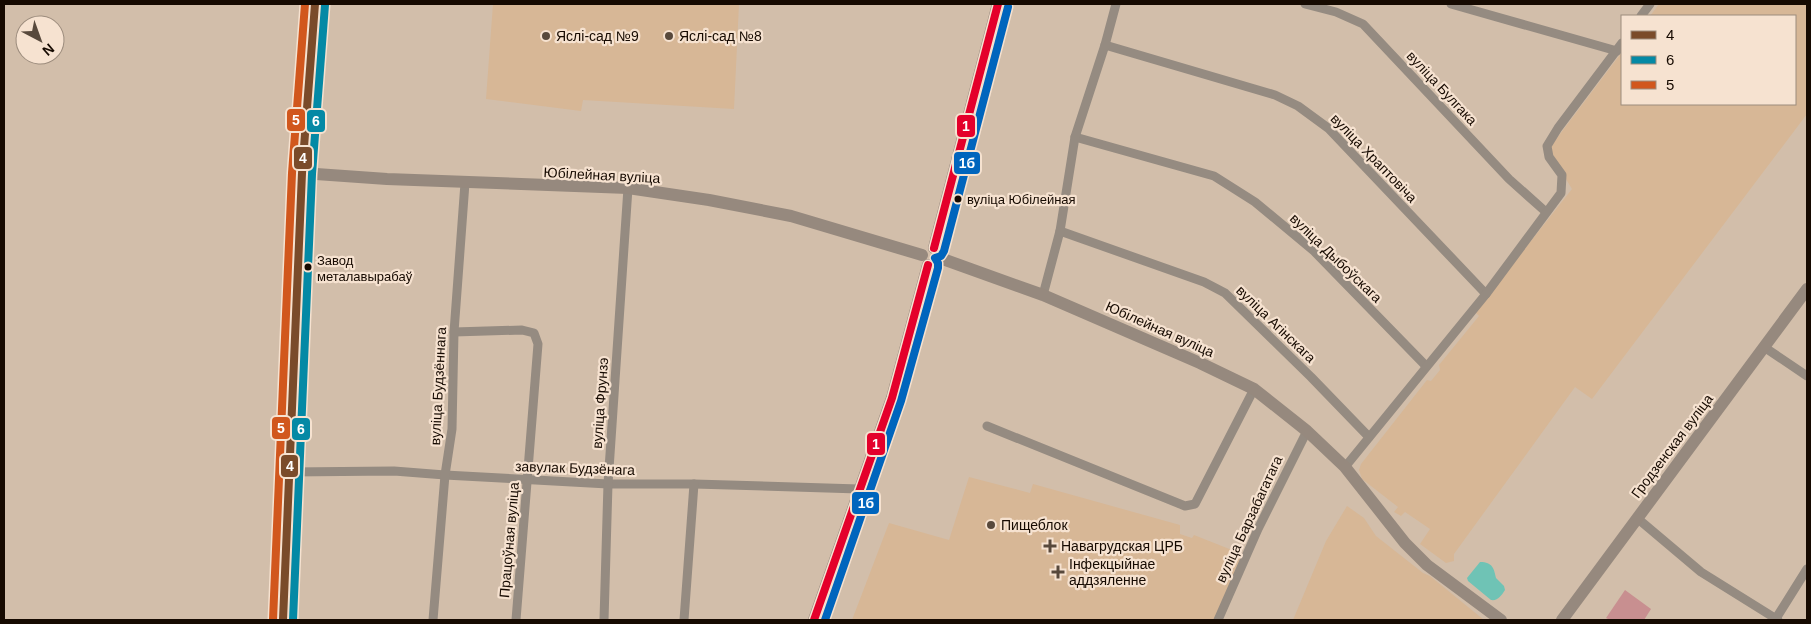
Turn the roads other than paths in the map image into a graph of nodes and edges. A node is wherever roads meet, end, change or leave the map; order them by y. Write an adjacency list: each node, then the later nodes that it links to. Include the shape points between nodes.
1 (315, 4): 11 (street)
2 (998, 4): 16 (street)
3 (1113, 4): 8 (street)
4 (1305, 4): 14 (street, вуліца Булгака, via 1336,12 1363,24 1509,180)
5 (1451, 4): 9 (street)
6 (1650, 4): 7 (street)
7 (1642, 15)
8 (1105, 45): 10 (street); 18 (street, вуліца Храптовіча, via 1275,95 1298,106 1328,128)
9 (1620, 47): 14 (street, via 1547,146 1548,157 1562,175 1561,194)
10 (1075, 136): 15 (street); 22 (street, вуліца Дыбоўскага, via 1214,176 1255,202 1314,251)
11 (302, 173): 12 (street, Юбілейная вуліца); 29 (street)
12 (465, 183): 13 (street, Юбілейная вуліца); 20 (street, вуліца Будзённага)
13 (628, 188): 16 (street, Юбілейная вуліца, via 791,216); 32 (street, вуліца Фрунзэ)
14 (1546, 212): 18 (street)
15 (1060, 231): 19 (street); 27 (street, вуліца Агінскага, via 1204,282 1225,293)
16 (931, 256): 19 (street, Юбілейная вуліца); 34 (street, via 892,398)
17 (1807, 289): 21 (street, Гродзенская вуліца)
18 (1486, 294): 22 (street)
19 (1043, 295): 24 (street, Юбілейная вуліца)
20 (454, 332): 30 (street, вуліца Будзённага, via 452,430); 31 (street, Працоўная вуліца, via 522,330 534,333 538,344)
21 (1764, 347): 23 (street); 35 (street, Гродзенская вуліца)
22 (1426, 366): 27 (street)
23 (1807, 376)
24 (1254, 389): 25 (street, via 1196,504 1185,506); 26 (street, Юбілейная вуліца)
25 (987, 426)
26 (1307, 431): 28 (street, Юбілейная вуліца); 43 (street, вуліца Барзабагатага, via 1258,529)
27 (1369, 437): 28 (street)
28 (1345, 467): 44 (street, Юбілейная вуліца, via 1410,549)
29 (290, 472): 30 (street, завулак Будзёнага, via 394,470); 37 (street)
30 (445, 475): 31 (street, завулак Будзёнага); 38 (street, вуліца Будзённага)
31 (528, 480): 32 (street, завулак Будзёнага); 39 (street, Працоўная вуліца)
32 (608, 484): 33 (street, завулак Будзёнага); 40 (street, вуліца Фрунзэ)
33 (694, 484): 34 (street, завулак Будзёнага); 41 (street)
34 (859, 489): 42 (street)
35 (1637, 518): 45 (street, Гродзенская вуліца); 46 (street, via 1701,572)
36 (1807, 569): 46 (street)
37 (282, 620)
38 (434, 620)
39 (516, 620)
40 (604, 620)
41 (684, 620)
42 (814, 620)
43 (1218, 620)
44 (1501, 620)
45 (1562, 620)
46 (1776, 620)

